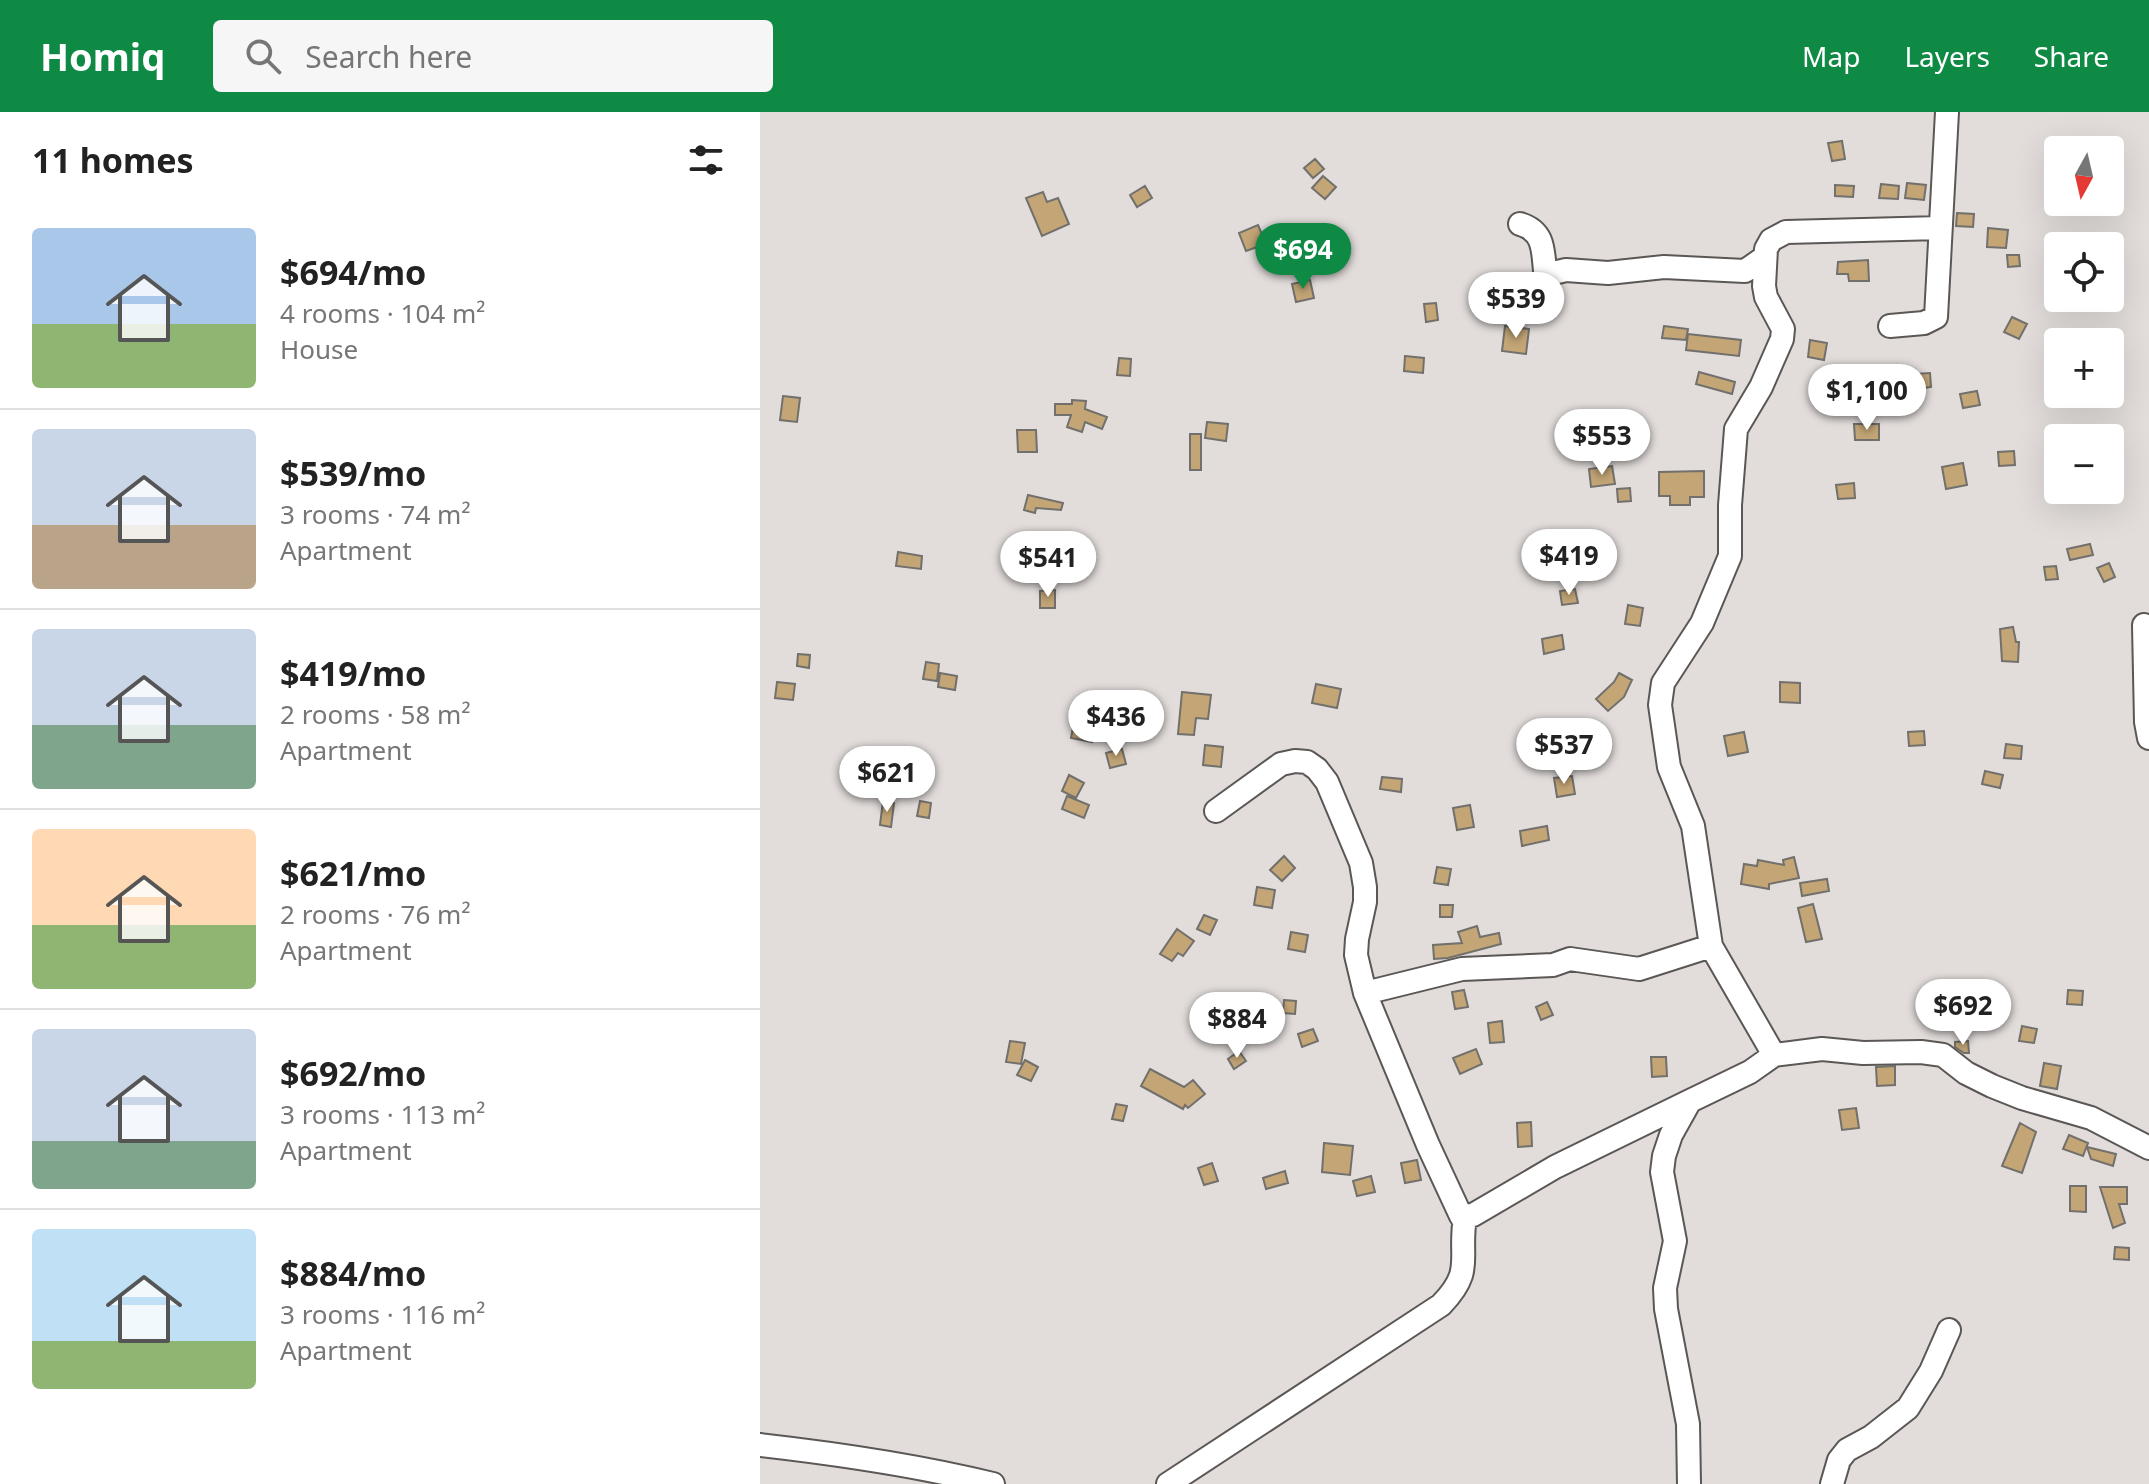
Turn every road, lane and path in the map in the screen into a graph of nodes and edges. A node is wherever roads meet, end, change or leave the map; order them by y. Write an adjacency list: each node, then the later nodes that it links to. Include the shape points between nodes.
1 (1947, 112): 3 (street)
2 (1520, 224): 4 (street, via 1543,243 1549,274 1664,267 1745,271)
3 (1940, 228): 4 (street, via 1786,232 1771,240); 5 (street, via 1936,317)
4 (1765, 257): 9 (street, via 1766,297 1783,329 1782,339 1736,429 1727,564 1702,623 1663,683 1660,705 1669,767 1693,826)
5 (1890, 326)
6 (2144, 625): 7 (street)
7 (2149, 738)
8 (1216, 811): 10 (street, via 1281,764 1307,762 1317,769 1361,863 1365,902 1356,955)
9 (1711, 946): 10 (street, via 1639,969 1570,959 1553,965 1462,969); 11 (street)
10 (1365, 993): 14 (street, via 1457,1212)
11 (1774, 1055): 12 (street); 13 (street, via 1822,1049 1943,1055 1992,1086 2091,1118)
12 (1690, 1101): 14 (street); 19 (street, via 1671,1135 1662,1172 1675,1241 1666,1309 1688,1424)
13 (2149, 1148)
14 (1465, 1217): 18 (street, via 1463,1276 1441,1305)
15 (1949, 1330): 20 (street, via 1908,1408 1847,1450)
16 (760, 1445): 17 (street, via 884,1461)
17 (993, 1484)
18 (1168, 1484)
19 (1689, 1484)
20 (1832, 1484)

